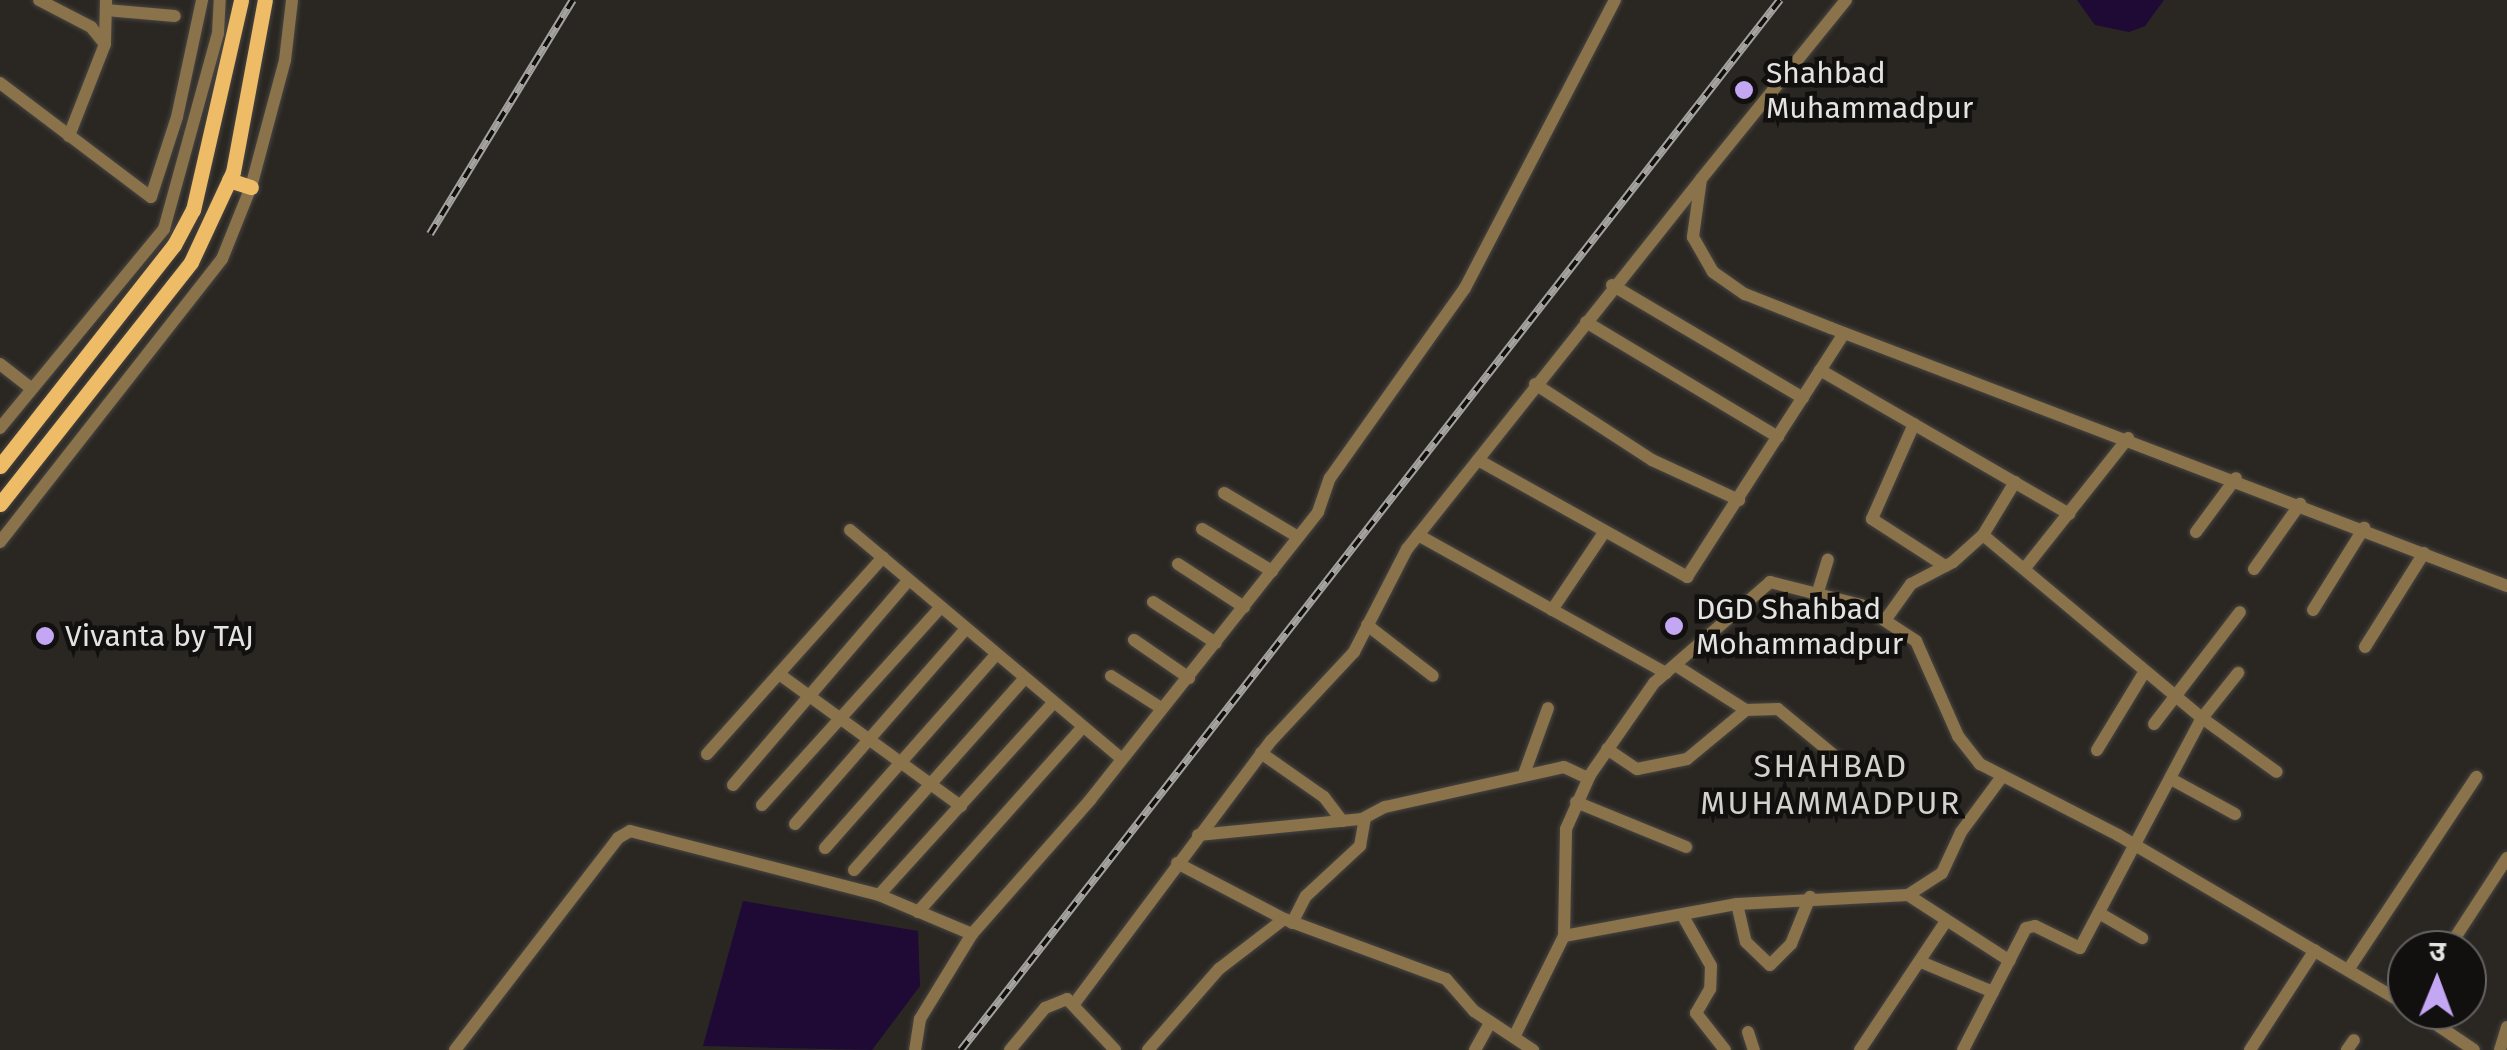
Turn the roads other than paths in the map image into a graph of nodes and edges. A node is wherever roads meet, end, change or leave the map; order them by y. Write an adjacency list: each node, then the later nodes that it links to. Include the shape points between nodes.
1 (39, 0): 11 (street, via 91,27)
2 (202, 0): 17 (street)
3 (220, 0): 18 (street, via 218,33)
4 (241, 0): 19 (main road)
5 (266, 0): 14 (main road)
6 (292, 0): 16 (street, via 286,60)
7 (1615, 0): 48 (street, via 1466,288 1330,478 1318,512)
8 (1846, 0): 15 (street)
9 (106, 5): 10 (street); 11 (street)
10 (175, 16)
11 (105, 44): 13 (street)
12 (0, 83): 13 (street)
13 (68, 136): 17 (street, via 142,195)
14 (229, 180): 16 (main road); 38 (main road, via 191,262)
15 (1701, 180): 20 (street); 22 (street, via 1693,237 1713,272 1745,294)
16 (252, 187): 49 (street, via 211,276)
17 (154, 195): 18 (street)
18 (176, 203): 19 (street); 26 (street, via 164,229)
19 (193, 210): 33 (main road, via 174,245)
20 (1612, 285): 21 (street); 27 (street)
21 (1586, 322): 25 (street); 30 (street)
22 (1844, 333): 24 (street); 31 (street)
23 (0, 364): 26 (street)
24 (1820, 370): 27 (street); 28 (street)
25 (1535, 384): 32 (street); 37 (street, via 1655,462)
26 (31, 388): 29 (street)
27 (1803, 398): 30 (street)
28 (1914, 424): 35 (street); 54 (street, via 1872,519)
29 (0, 428)
30 (1778, 437): 37 (street)
31 (2128, 438): 34 (street); 40 (street)
32 (1478, 460): 44 (street); 47 (street)
33 (0, 466)
34 (2236, 478): 39 (street); 45 (street)
35 (2015, 482): 40 (street); 46 (street)
36 (1224, 492): 48 (street)
37 (1739, 500): 44 (street, via 1685,578)
38 (0, 504)
39 (2300, 504): 41 (street); 56 (street)
40 (2069, 514): 55 (street)
41 (2364, 528): 50 (street); 65 (street)
42 (1202, 529): 57 (street)
43 (850, 530): 51 (street)
44 (1605, 532): 64 (street)
45 (2196, 532)
46 (1983, 534): 54 (street); 55 (street)
47 (1418, 535): 64 (street); 68 (street)
48 (1298, 538): 57 (street)
49 (0, 542)
50 (2424, 553): 59 (street); 72 (street)
51 (882, 558): 58 (street); 77 (street)
52 (1828, 560): 60 (street)
53 (1178, 564): 63 (street)
54 (1945, 566): 67 (street, via 1911,584)
55 (2025, 568): 75 (street)
56 (2254, 569)
57 (1272, 571): 63 (street)
58 (909, 580): 62 (street); 82 (street)
59 (2507, 586)
60 (1817, 596): 67 (street); 74 (street, via 1778,582 1761,585)
61 (1153, 602): 71 (street)
62 (941, 607): 69 (street); 88 (street)
63 (1244, 607): 71 (street)
64 (1552, 610): 74 (street)
65 (2313, 610)
66 (2240, 612): 83 (street)
67 (1886, 618): 104 (street, via 1916,641 1958,736)
68 (1368, 626): 79 (street); 96 (street, via 1348,660)
69 (966, 629): 73 (street); 92 (street)
70 (1134, 640): 80 (street)
71 (1216, 643): 80 (street)
72 (2365, 646)
73 (996, 655): 81 (street); 98 (street)
74 (1670, 669): 87 (street); 93 (street)
75 (2145, 671): 83 (street); 94 (street)
76 (2238, 673): 89 (street)
77 (778, 674): 82 (street); 97 (street)
78 (1111, 676): 85 (street)
79 (1433, 676)
80 (1189, 678): 85 (street)
81 (1024, 679): 84 (street); 107 (street)
82 (808, 695): 88 (street); 106 (street)
83 (2175, 696): 89 (street); 90 (street)
84 (1053, 703): 91 (street); 110 (street)
85 (1161, 708): 95 (street)
86 (1548, 708): 101 (street)
87 (1746, 710): 93 (street, via 1687,759 1641,769); 99 (street, via 1778,709)
88 (840, 717): 92 (street); 109 (street)
89 (2202, 718): 100 (street); 105 (street)
90 (2154, 724)
91 (1082, 728): 95 (street); 126 (street)
92 (870, 738): 98 (street); 114 (street)
93 (1607, 749): 103 (street)
94 (2097, 750)
95 (1127, 751): 132 (street)
96 (1261, 753): 113 (street, via 1324,797); 115 (street)
97 (707, 754)
98 (902, 762): 107 (street); 118 (street)
99 (1842, 762)
100 (2277, 772)
101 (1524, 774): 103 (street, via 1568,766); 112 (street)
102 (2476, 777): 138 (street)
103 (1588, 778): 108 (street)
104 (2001, 778): 116 (street); 123 (street, via 1961,832 1942,873)
105 (2171, 779): 111 (street); 116 (street)
106 (733, 784)
107 (932, 785): 110 (street); 121 (street)
108 (1576, 802): 117 (street); 133 (street, via 1564,844)
109 (762, 805)
110 (961, 806): 122 (street)
111 (2236, 814)
112 (1366, 818): 113 (street); 129 (street, via 1360,846)
113 (1342, 821): 115 (street)
114 (794, 824)
115 (1198, 835): 120 (street)
116 (2136, 846): 127 (street); 135 (street)
117 (1686, 847)
118 (825, 848)
119 (2507, 858): 131 (street)
120 (1177, 864): 129 (street); 141 (street)
121 (854, 870)
122 (879, 895): 126 (street); 147 (street, via 655,834 624,832)
123 (1908, 895): 124 (street); 130 (street)
124 (1810, 897): 125 (street); 125 (street, via 1791,944 1770,965 1746,942)
125 (1737, 904): 128 (street)
126 (918, 912): 132 (street)
127 (2099, 913): 134 (street); 136 (street, via 2078,950 2028,926)
128 (1684, 918): 133 (street); 154 (street, via 1711,966 1710,989 1696,1013)
129 (1288, 921): 142 (street, via 1446,979); 151 (street, via 1218,969)
130 (1946, 921): 136 (street); 137 (street)
131 (2460, 930)
132 (972, 934): 148 (street, via 920,1020)
133 (1564, 936): 146 (street)
134 (2142, 938)
135 (2315, 950): 138 (street); 158 (street)
136 (2010, 961): 139 (street)
137 (1921, 962): 139 (street); 156 (street)
138 (2348, 970): 140 (street)
139 (1992, 992): 157 (street)
140 (2387, 993)
141 (1074, 1004): 149 (street, via 1056,1000); 150 (street)
142 (1490, 1023): 146 (street); 152 (street)
143 (2507, 1026): 160 (street)
144 (2445, 1030): 159 (street)
145 (1748, 1032): 155 (street)
146 (1515, 1035): 153 (street)
147 (455, 1050)
148 (915, 1050)
149 (1010, 1050)
150 (1115, 1050)
151 (1148, 1050)
152 (1475, 1050)
153 (1533, 1050)
154 (1726, 1050)
155 (1754, 1050)
156 (1860, 1050)
157 (1963, 1050)
158 (2250, 1050)
159 (2474, 1050)
160 (2500, 1050)

